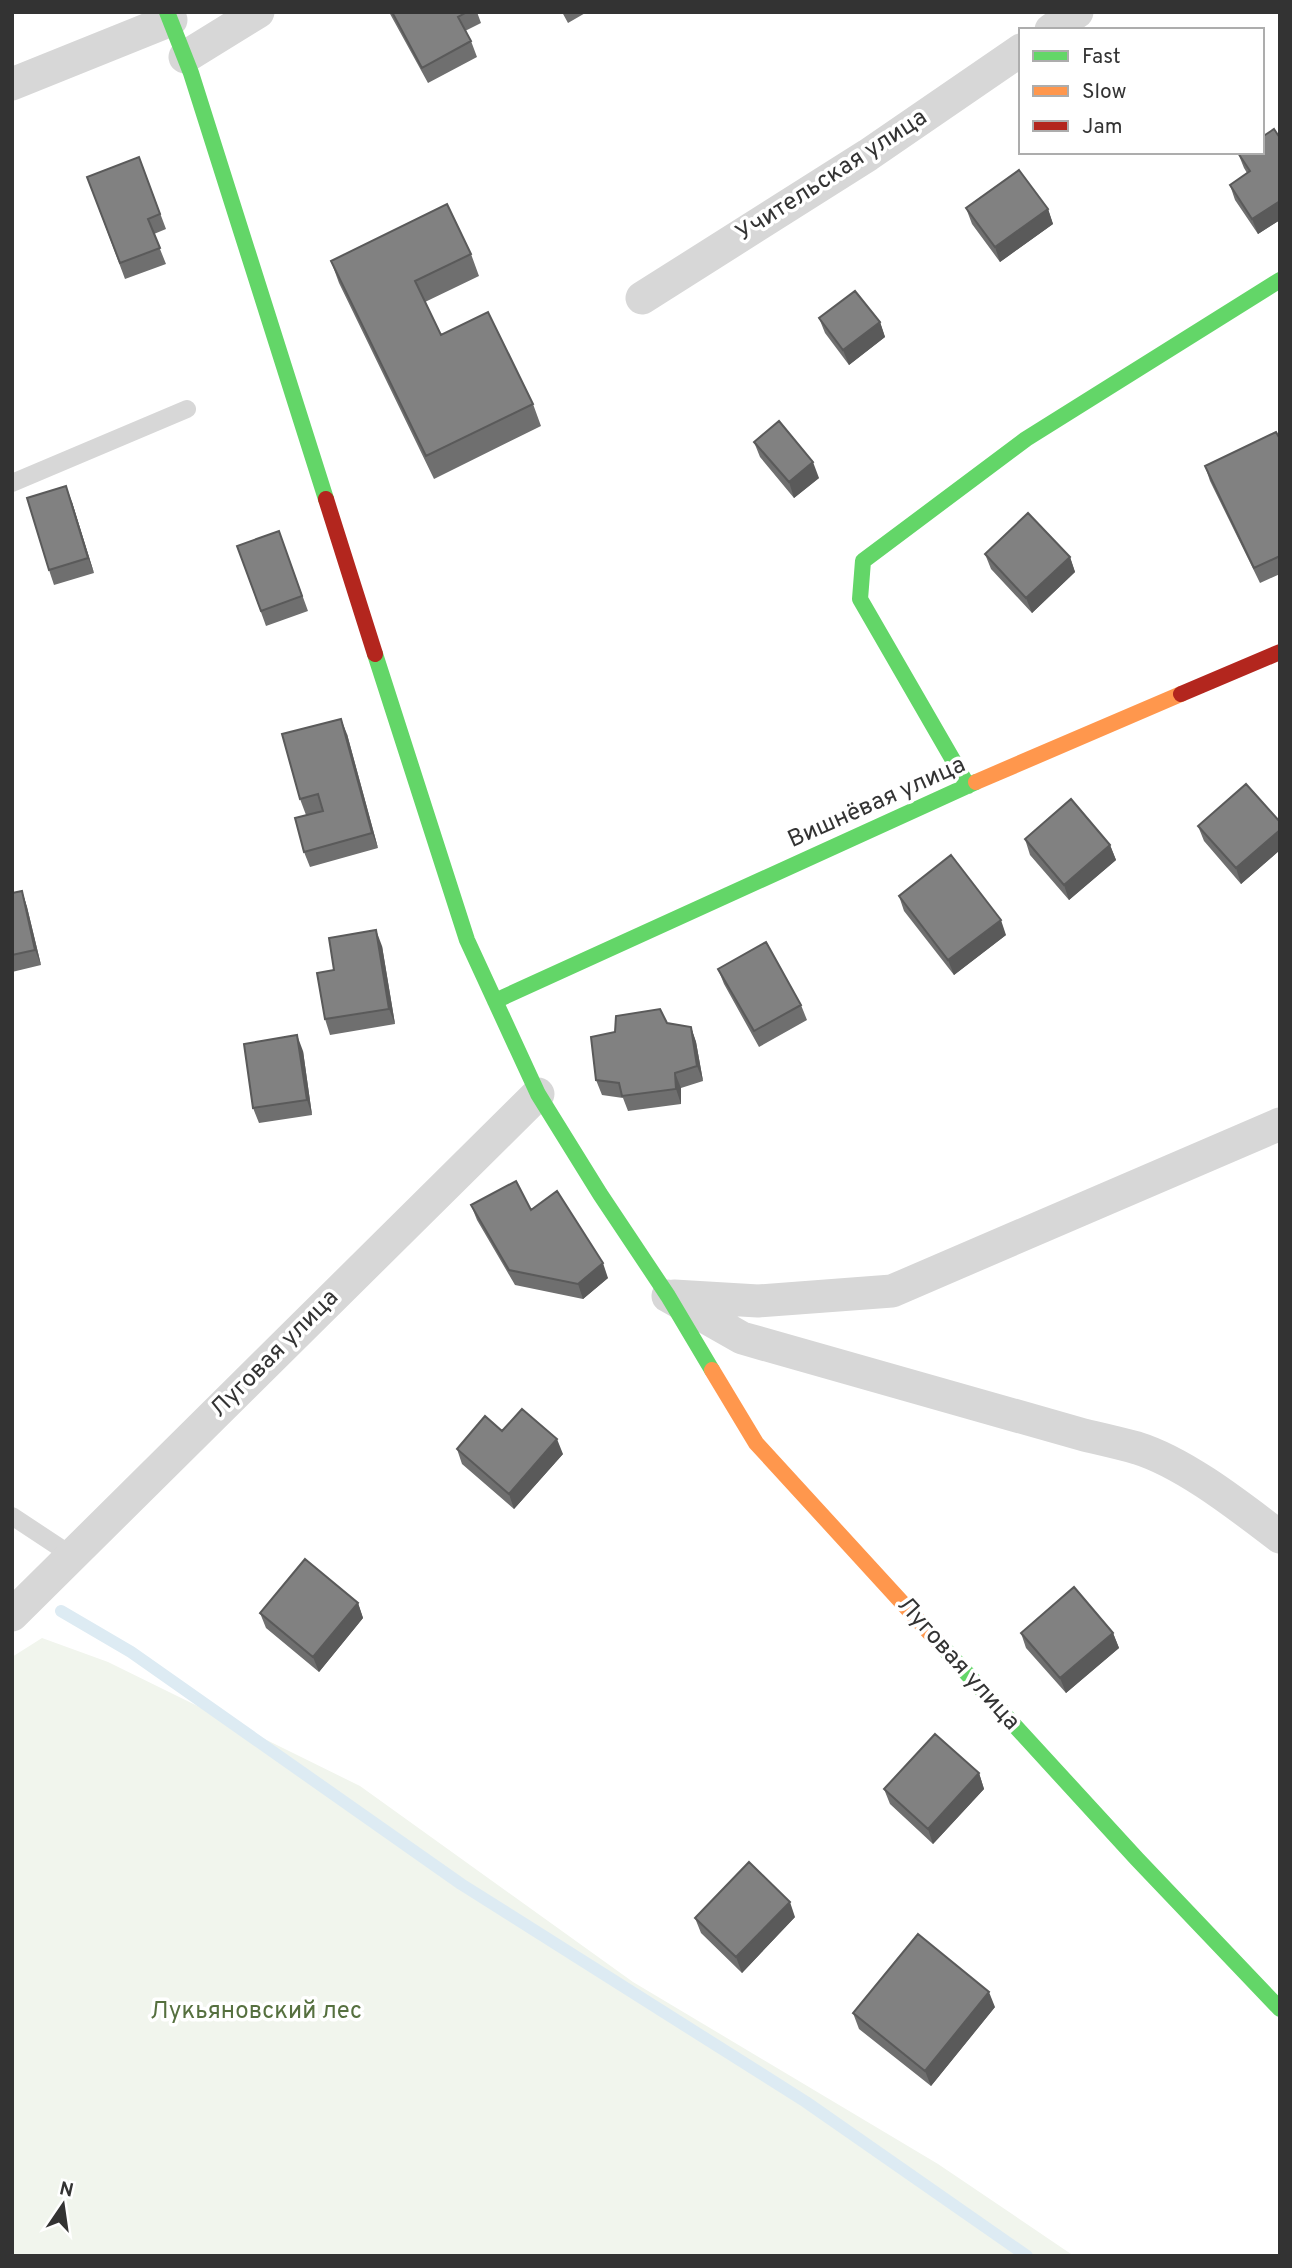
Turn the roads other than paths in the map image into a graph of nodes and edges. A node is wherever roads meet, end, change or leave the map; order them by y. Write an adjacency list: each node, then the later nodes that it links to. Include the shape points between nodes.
1 (258, 12): 6 (street)
2 (1077, 12): 4 (street)
3 (169, 16): 6 (street, Луговая улица); 7 (street)
4 (1054, 28)
5 (1019, 51): 9 (street, Учительская улица, via 868,155)
6 (185, 57): 14 (street, Луговая улица, via 467,940)
7 (12, 84)
8 (1280, 280): 13 (street, via 1026,439 863,561 860,598)
9 (642, 298)
10 (187, 409): 11 (lane)
11 (12, 483)
12 (1280, 652): 13 (street, Вишнёвая улица)
13 (968, 786): 14 (street, Вишнёвая улица)
14 (495, 1001): 15 (street, Луговая улица)
15 (538, 1094): 17 (street, Луговая улица); 20 (street, Луговая улица)
16 (1280, 1124): 17 (street, via 892,1291 758,1301)
17 (668, 1296): 19 (street, via 742,1338 1139,1448 1179,1468); 22 (street, Луговая улица, via 756,1443)
18 (12, 1516): 20 (lane)
19 (1280, 1537)
20 (71, 1555): 21 (street, Луговая улица)
21 (12, 1615)
22 (1280, 2009)

